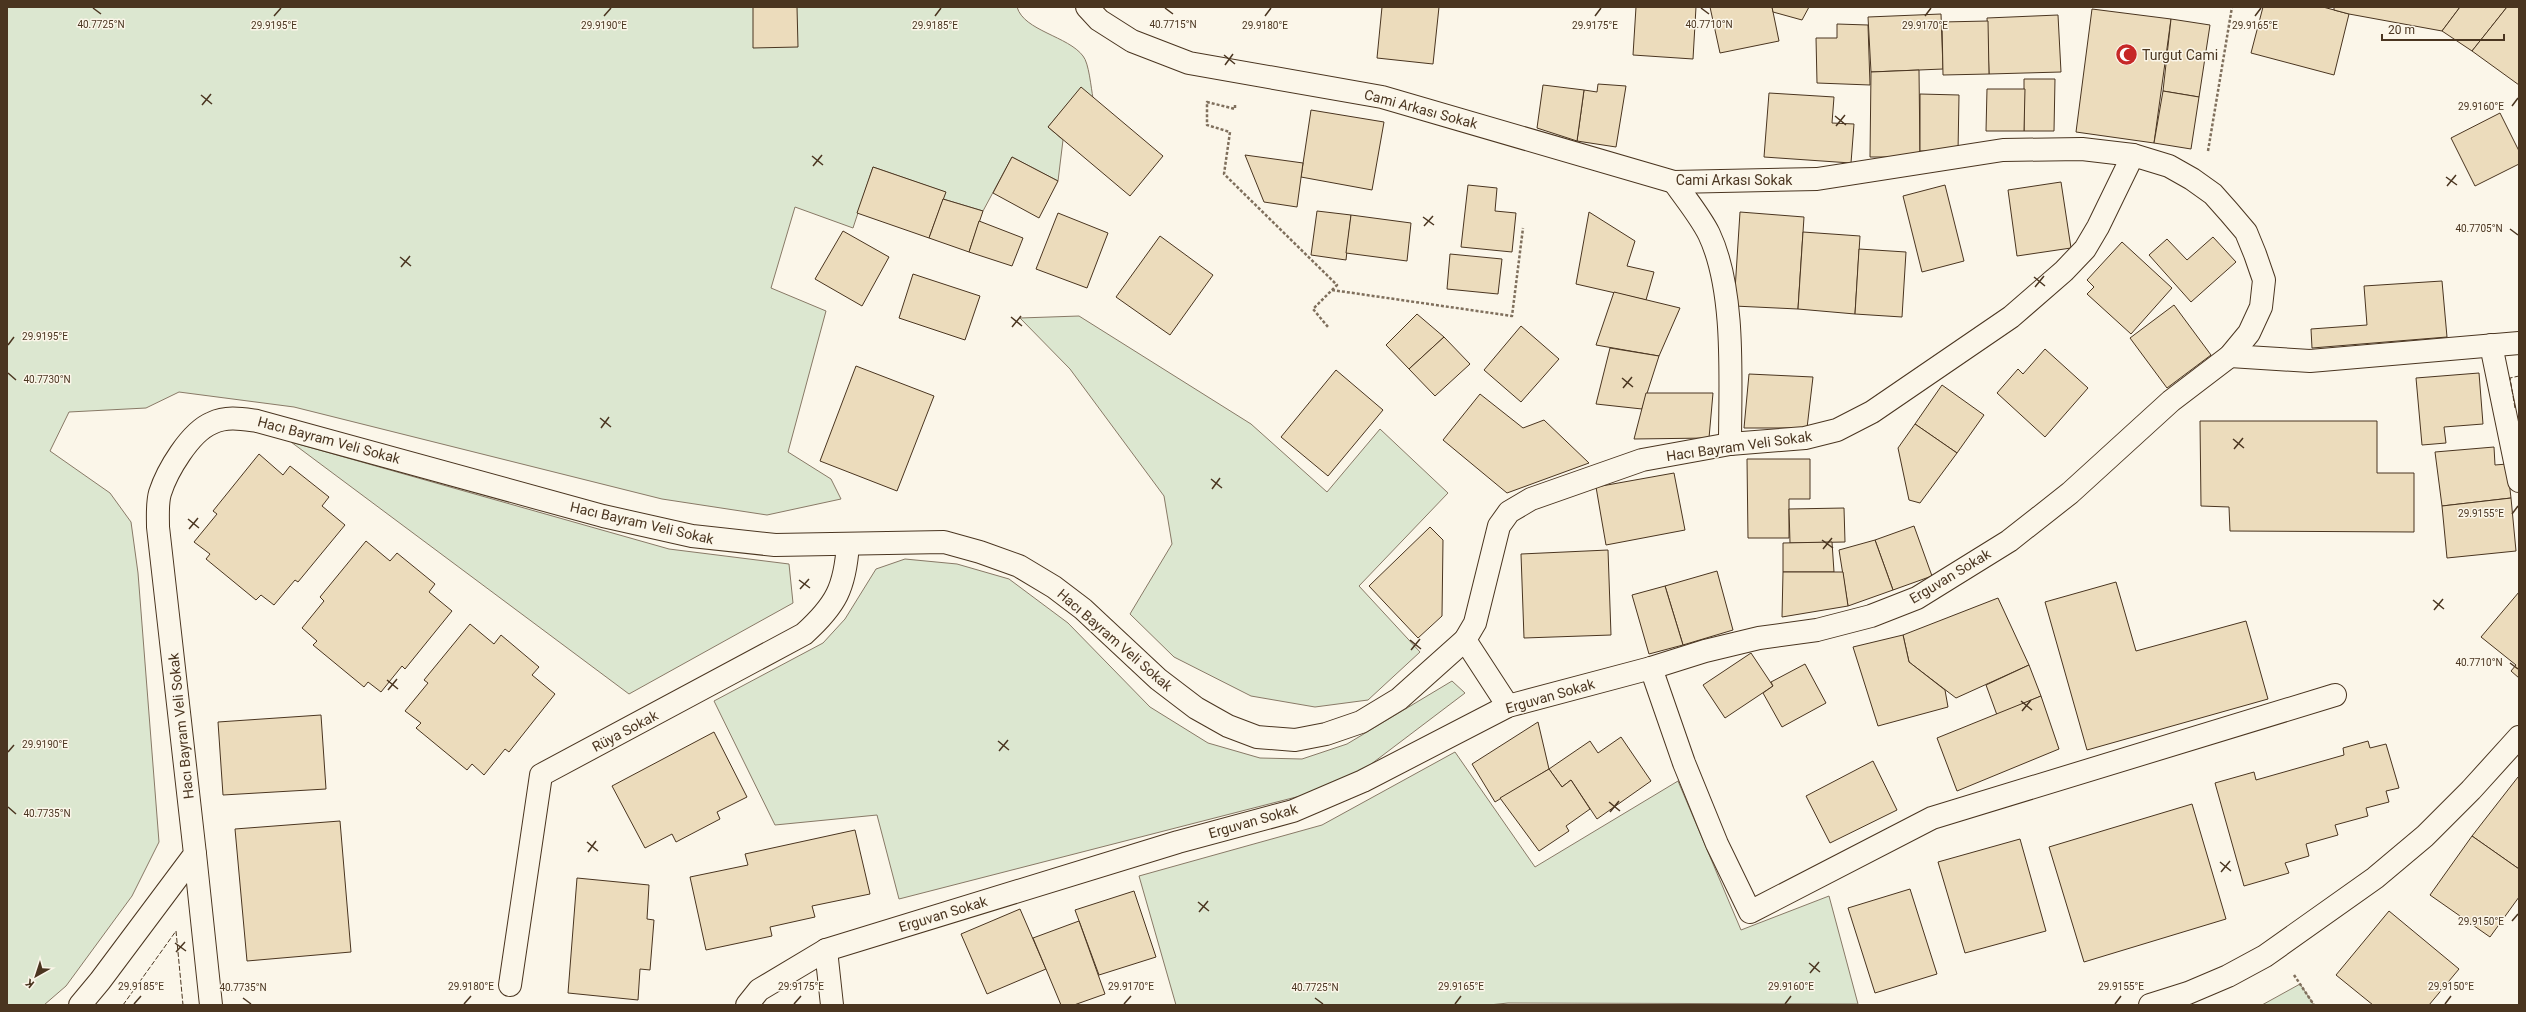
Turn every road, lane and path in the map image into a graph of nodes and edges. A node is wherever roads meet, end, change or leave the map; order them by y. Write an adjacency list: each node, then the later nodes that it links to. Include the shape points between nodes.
1 (1087, 7): 3 (street, Cami Arkası Sokak, via 1099,20 1132,41 1189,63)
2 (2232, 7): 6 (path)
3 (1241, 72): 5 (street, Cami Arkası Sokak, via 1382,97); 8 (path, via 1234,109 1207,102 1207,125 1230,132 1224,174 1337,284)
4 (2133, 155): 5 (street, Cami Arkası Sokak, via 2082,149 2003,150 1817,179); 6 (street, Cami Arkası Sokak, via 2169,166); 13 (street, Hacı Bayram Veli Sokak, via 2085,249 2011,317 1872,412 1837,430 1805,438)
5 (1674, 182): 13 (street, via 1709,234 1719,262 1729,340)
6 (2202, 186): 12 (street, Cami Arkası Sokak, via 2246,232 2264,280 2261,307 2249,333)
7 (1523, 228): 8 (path, via 1512,316)
8 (1332, 290): 9 (path, via 1313,309)
9 (1328, 327)
10 (2519, 343): 11 (street)
11 (2491, 345): 12 (street, via 2310,361); 14 (street)
12 (2230, 356): 17 (street, Erguvan Sokak, via 2171,401 2070,493 2009,541 1917,598 1871,616 1817,630 1759,638)
13 (1730, 444): 16 (street, Hacı Bayram Veli Sokak, via 1642,460 1531,499 1509,512 1499,526 1475,623)
14 (2519, 482)
15 (848, 544): 16 (street, Hacı Bayram Veli Sokak, via 944,542 1020,566 1083,609 1158,679 1196,708 1228,726 1257,737 1295,740 1326,734 1361,722 1399,699); 21 (street, Hacı Bayram Veli Sokak, via 775,545 718,540 667,531 603,516 257,421 233,418 212,423 198,433 174,461 160,494 158,527); 23 (street, Rüya Sokak, via 846,575 837,596 824,616 804,634 541,775)
16 (1465, 640): 19 (street)
17 (1651, 668): 18 (street, via 1684,763 1717,844 1750,912 1932,818); 19 (street, Erguvan Sokak)
18 (2335, 695)
19 (1508, 706): 22 (street, Erguvan Sokak, via 1363,781 1293,811 1178,842)
20 (2519, 737): 28 (street, via 2425,836 2375,878 2265,956 2228,976)
21 (195, 854): 24 (street); 25 (street, Hacı Bayram Veli Sokak)
22 (826, 950): 26 (street, Erguvan Sokak, via 759,990); 27 (street)
23 (510, 985)
24 (80, 1005)
25 (211, 1005)
26 (747, 1005)
27 (832, 1005)
28 (2150, 1005)

